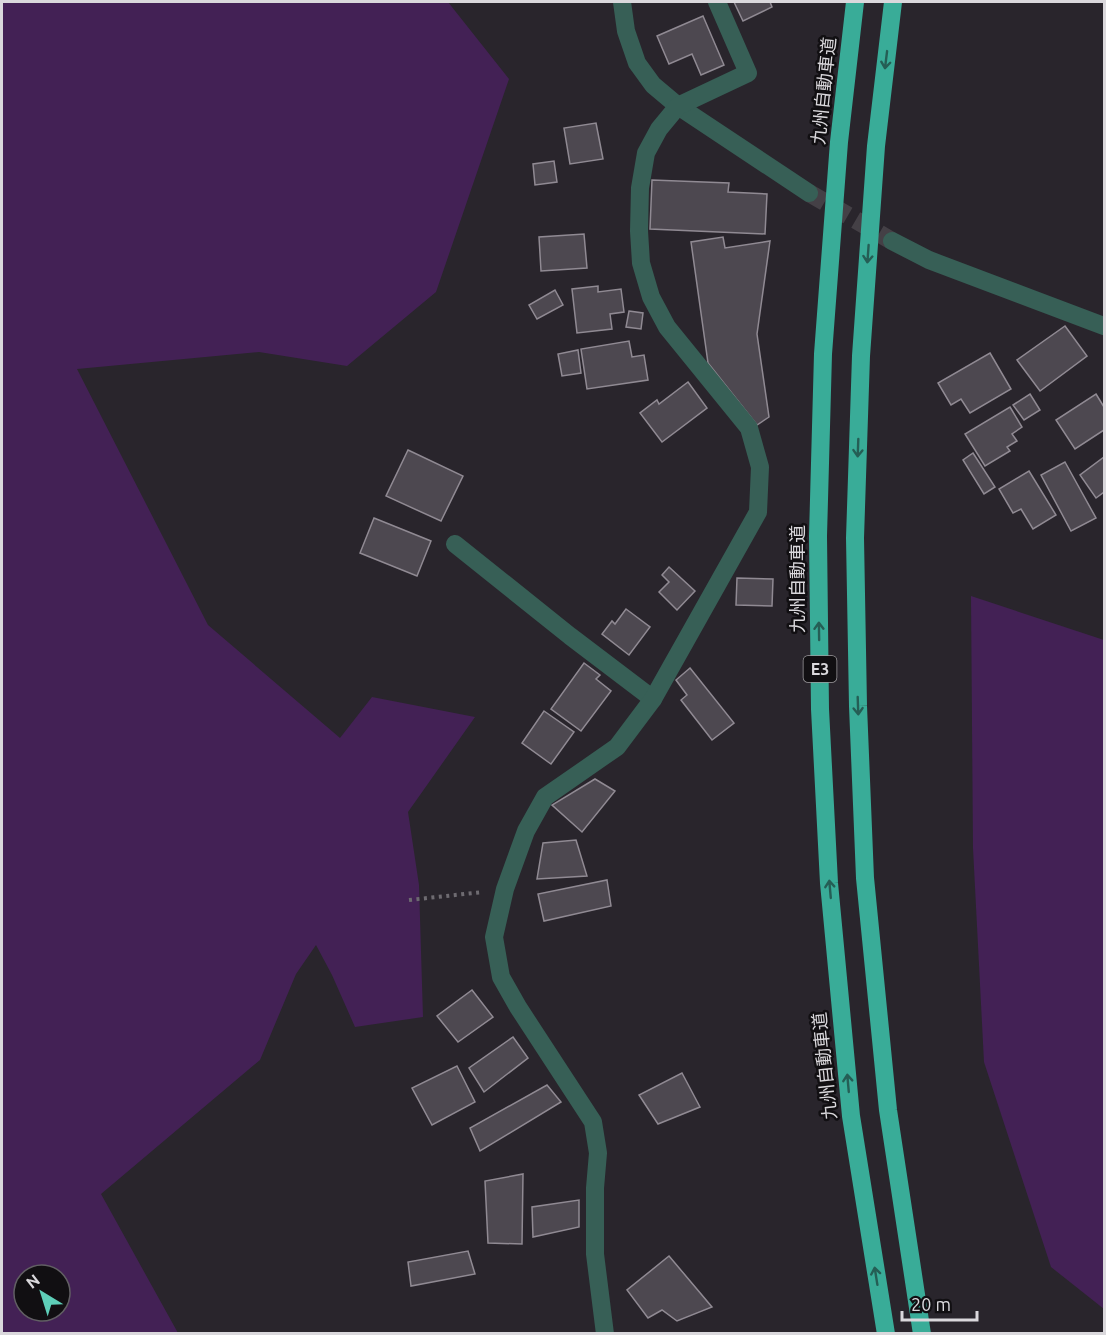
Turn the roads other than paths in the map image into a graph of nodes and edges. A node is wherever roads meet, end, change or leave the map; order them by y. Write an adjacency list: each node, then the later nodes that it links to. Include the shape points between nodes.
1 (622, 2): 5 (street, via 626,31 637,63 653,85)
2 (717, 2): 5 (street, via 748,73)
3 (855, 2): 12 (highway, 九州自動車道 / E3, one-way to 3, via 851,1116 829,883 820,709 818,536 823,354 839,142)
4 (893, 2): 13 (highway, E3, one-way to 13, via 876,146 861,356 855,538 858,706 865,878 888,1110)
5 (678, 106): 6 (street); 10 (street, via 646,153 640,188 641,263 651,297 667,327 749,428 760,467 758,512)
6 (808, 193)
7 (892, 242): 8 (street, via 929,260)
8 (1104, 326)
9 (455, 544): 10 (street)
10 (653, 699): 11 (street, via 617,747 544,797 526,831 505,890 494,937 501,976 593,1122 598,1153 595,1254)
11 (605, 1334)
12 (886, 1334)
13 (922, 1334)

